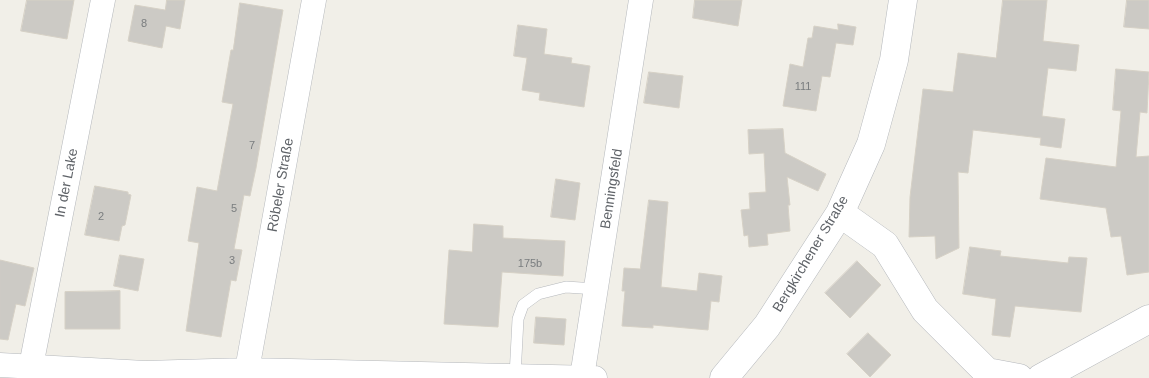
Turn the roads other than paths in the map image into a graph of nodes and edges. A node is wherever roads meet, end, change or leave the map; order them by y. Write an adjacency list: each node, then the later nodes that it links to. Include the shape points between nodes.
1 (103, 0): 9 (street, In der Lake)
2 (314, 0): 10 (street, Röbeler Straße)
3 (641, 0): 6 (street, Benningsfeld)
4 (904, 0): 5 (street, Bergkirchener Straße, via 894,60 871,144)
5 (840, 213): 14 (street, Bergkirchener Straße, via 767,326); 15 (street, via 885,245 925,310 987,372)
6 (596, 289): 12 (lane, via 566,287 538,294 523,305 518,319); 13 (street, Benningsfeld)
7 (1149, 319): 16 (street)
8 (0, 365): 9 (street)
9 (31, 366): 11 (street)
10 (247, 370): 11 (street); 12 (street)
11 (146, 375)
12 (515, 376): 13 (street)
13 (588, 378)
14 (724, 378)
15 (1019, 378)
16 (1042, 378)

